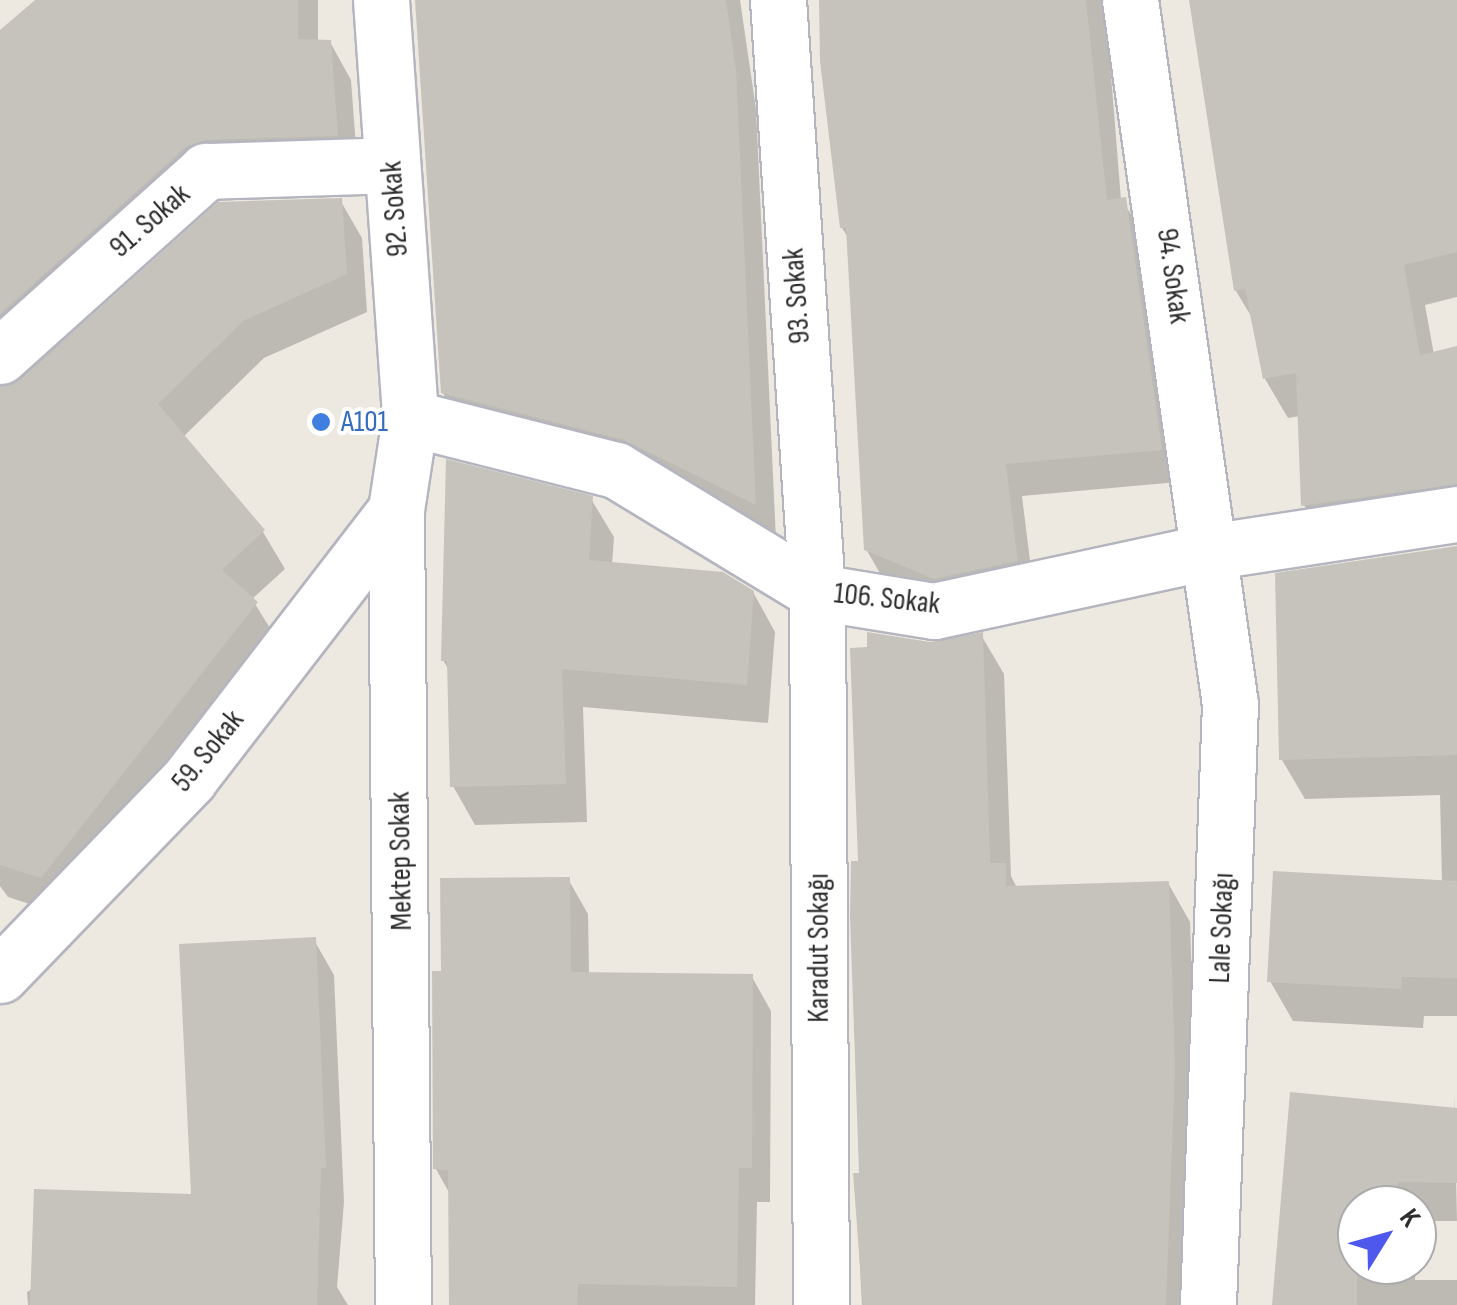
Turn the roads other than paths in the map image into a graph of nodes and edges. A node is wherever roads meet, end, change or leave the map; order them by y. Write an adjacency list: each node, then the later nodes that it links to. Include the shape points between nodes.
1 (380, 0): 4 (street, 92. Sokak)
2 (778, 0): 10 (street, 93. Sokak)
3 (1130, 0): 9 (street, 94. Sokak)
4 (392, 164): 5 (street, 91. Sokak, via 206,172); 6 (street, 92. Sokak)
5 (0, 356)
6 (410, 418): 7 (street, Mektep Sokak); 10 (street, 106. Sokak, via 616,470)
7 (396, 510): 11 (street, 59. Sokak, via 189,779); 12 (street, Mektep Sokak)
8 (1457, 514): 9 (street, 106. Sokak)
9 (1208, 552): 10 (street, 106. Sokak, via 934,611); 14 (street, Lale Sokağı, via 1230,704)
10 (816, 592): 13 (street, Karadut Sokağı)
11 (0, 974)
12 (404, 1305)
13 (821, 1305)
14 (1208, 1305)

